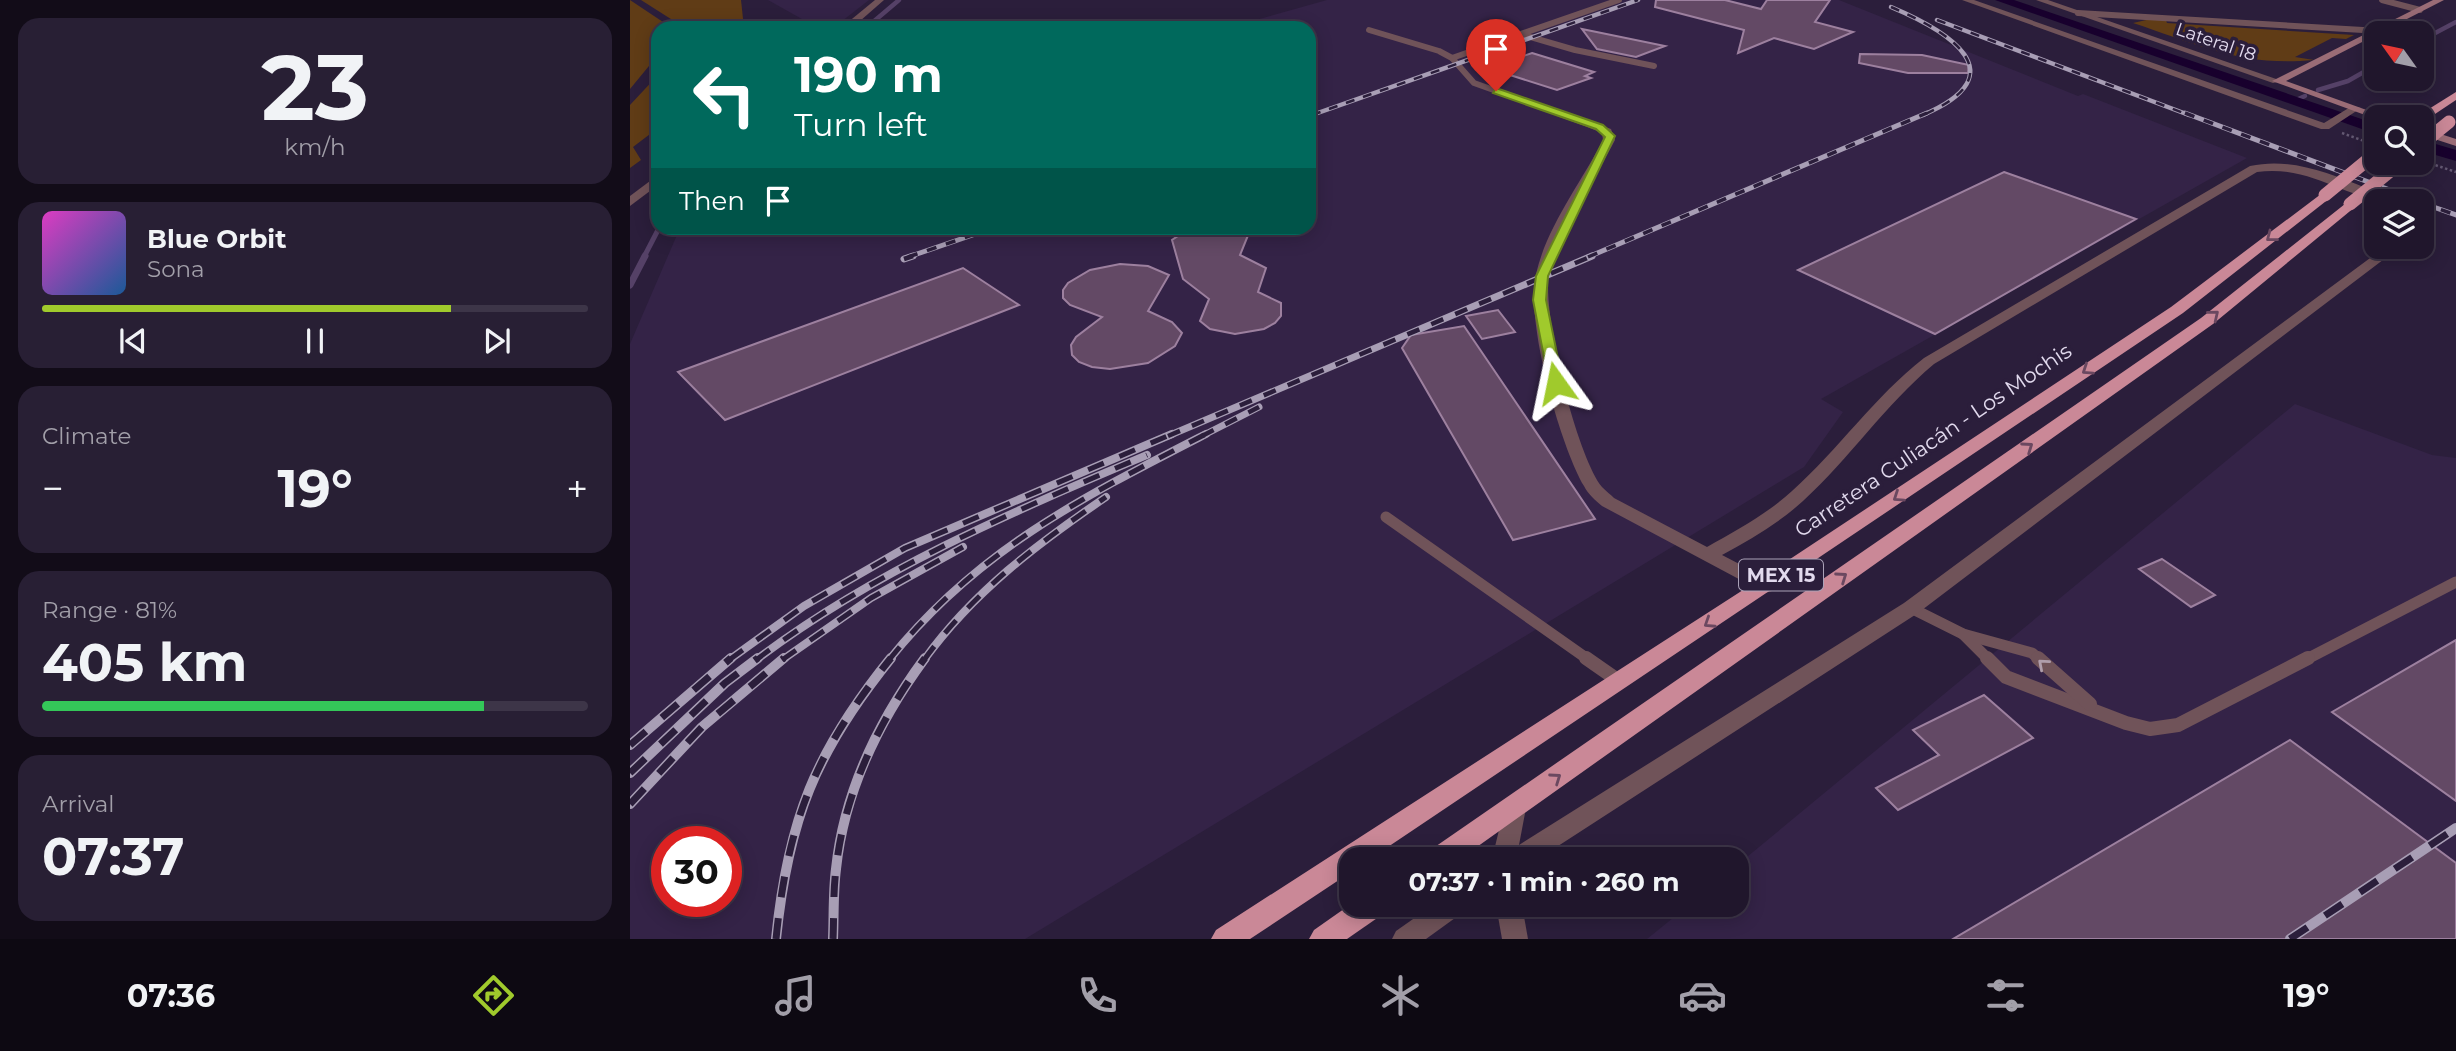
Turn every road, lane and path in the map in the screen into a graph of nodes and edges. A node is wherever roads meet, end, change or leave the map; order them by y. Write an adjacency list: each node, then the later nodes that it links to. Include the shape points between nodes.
1 (880, 0): 9 (street)
2 (1619, 0): 13 (lane)
3 (1966, 0): 24 (street)
4 (2040, 0): 8 (street, Lateral 18)
5 (2382, 0): 7 (lane)
6 (2440, 0): 7 (main road)
7 (2420, 10): 10 (main road)
8 (2078, 13): 12 (lane); 17 (street, Lateral 18)
9 (854, 21)
10 (2399, 21)
11 (1369, 30): 15 (lane)
12 (2364, 30)
13 (1520, 34): 15 (lane); 16 (lane)
14 (2364, 39): 17 (main road)
15 (1452, 58): 23 (lane, via 1474,83)
16 (1654, 66)
17 (2277, 81): 20 (main road, Lateral 18)
18 (2456, 95): 19 (highway)
19 (2434, 109)
20 (2353, 110): 21 (main road, Lateral 18); 24 (street)
21 (2364, 113)
22 (2452, 120): 25 (highway, bridge)
23 (1584, 122): 38 (street, via 1610,136 1542,276 1539,300 1556,383 1594,489 1608,502)
24 (2328, 125): 27 (path)
25 (2434, 134)
26 (2434, 135): 28 (main road)
27 (2364, 140)
28 (2456, 143)
29 (2364, 163): 40 (highway, Carretera Culiacán - Los Mochis / MEX 15, one-way to 40, bridge, via 2177,310)
30 (2434, 165): 31 (path)
31 (2456, 172)
32 (2385, 175): 45 (highway, MEX 15, one-way to 32, bridge, via 2207,321)
33 (651, 185): 35 (street)
34 (2364, 192): 38 (street, via 2296,168 2254,169 1929,361 1883,401 1799,495 1768,521)
35 (630, 202)
36 (2377, 259): 41 (street)
37 (1386, 517): 43 (lane)
38 (1708, 555): 40 (street)
39 (2456, 582): 44 (lane, via 2178,725 2150,729)
40 (1765, 586): 43 (highway, Carretera Culiacán - Los Mochis / MEX 15, one-way to 43)
41 (1911, 608): 42 (lane); 48 (street)
42 (1963, 634): 44 (lane, via 2006,677); 44 (lane, one-way to 42, via 2032,653)
43 (1619, 681): 52 (highway, Carretera Culiacán - Los Mochis / MEX 15)
44 (2095, 709)
45 (1514, 808): 46 (highway, MEX 15); 47 (street)
46 (1457, 847)
47 (1506, 847)
48 (1537, 847)
49 (1356, 917): 53 (highway)
50 (1436, 917): 54 (street)
51 (1510, 917): 55 (street)
52 (1226, 939)
53 (1324, 939)
54 (1405, 939)
55 (1515, 939)

